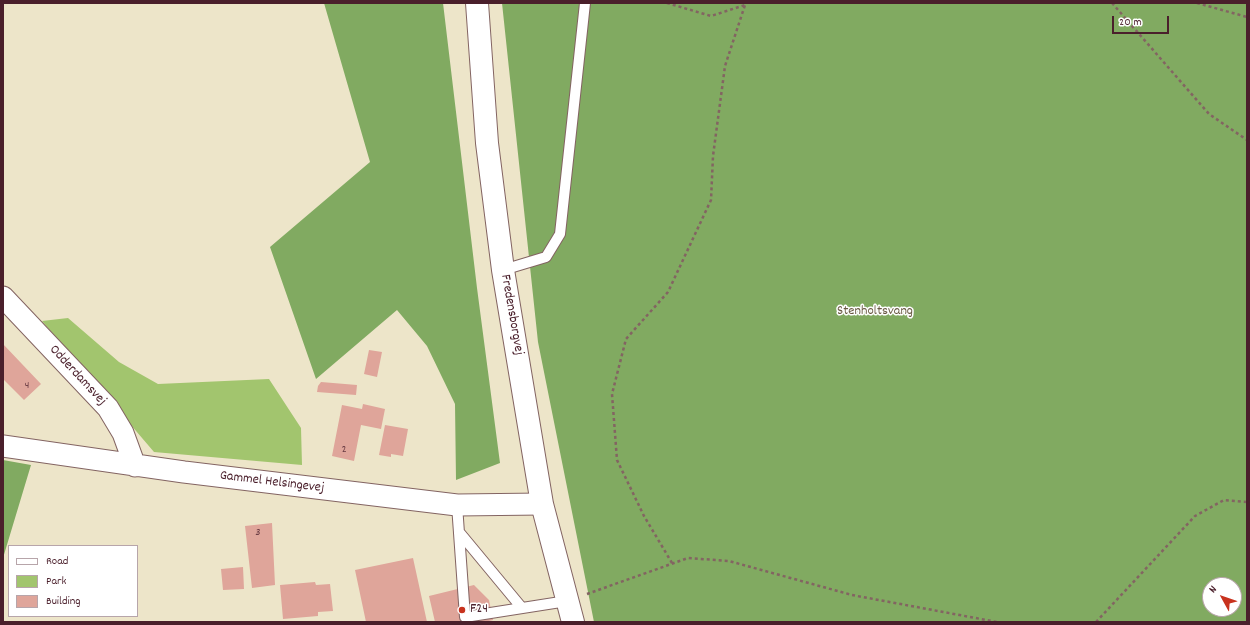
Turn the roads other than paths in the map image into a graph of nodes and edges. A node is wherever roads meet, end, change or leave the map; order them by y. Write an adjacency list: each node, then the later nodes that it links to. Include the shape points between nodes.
1 (477, 3): 3 (street, Fredensborgvej, via 487,143)
2 (585, 3): 3 (lane, via 560,234 546,257)
3 (503, 270): 7 (street, Fredensborgvej)
4 (3, 297): 6 (street, Odderdamsvej, via 108,408 123,433)
5 (3, 446): 6 (street, Gammel Helsingevej)
6 (135, 466): 8 (street, Gammel Helsingevej)
7 (542, 504): 8 (street, Gammel Helsingevej); 10 (street, Fredensborgvej)
8 (457, 505): 9 (lane)
9 (459, 532): 11 (lane); 11 (lane, via 465,617)
10 (567, 601): 11 (lane); 12 (street, Fredensborgvej)
11 (522, 608)
12 (573, 622)

